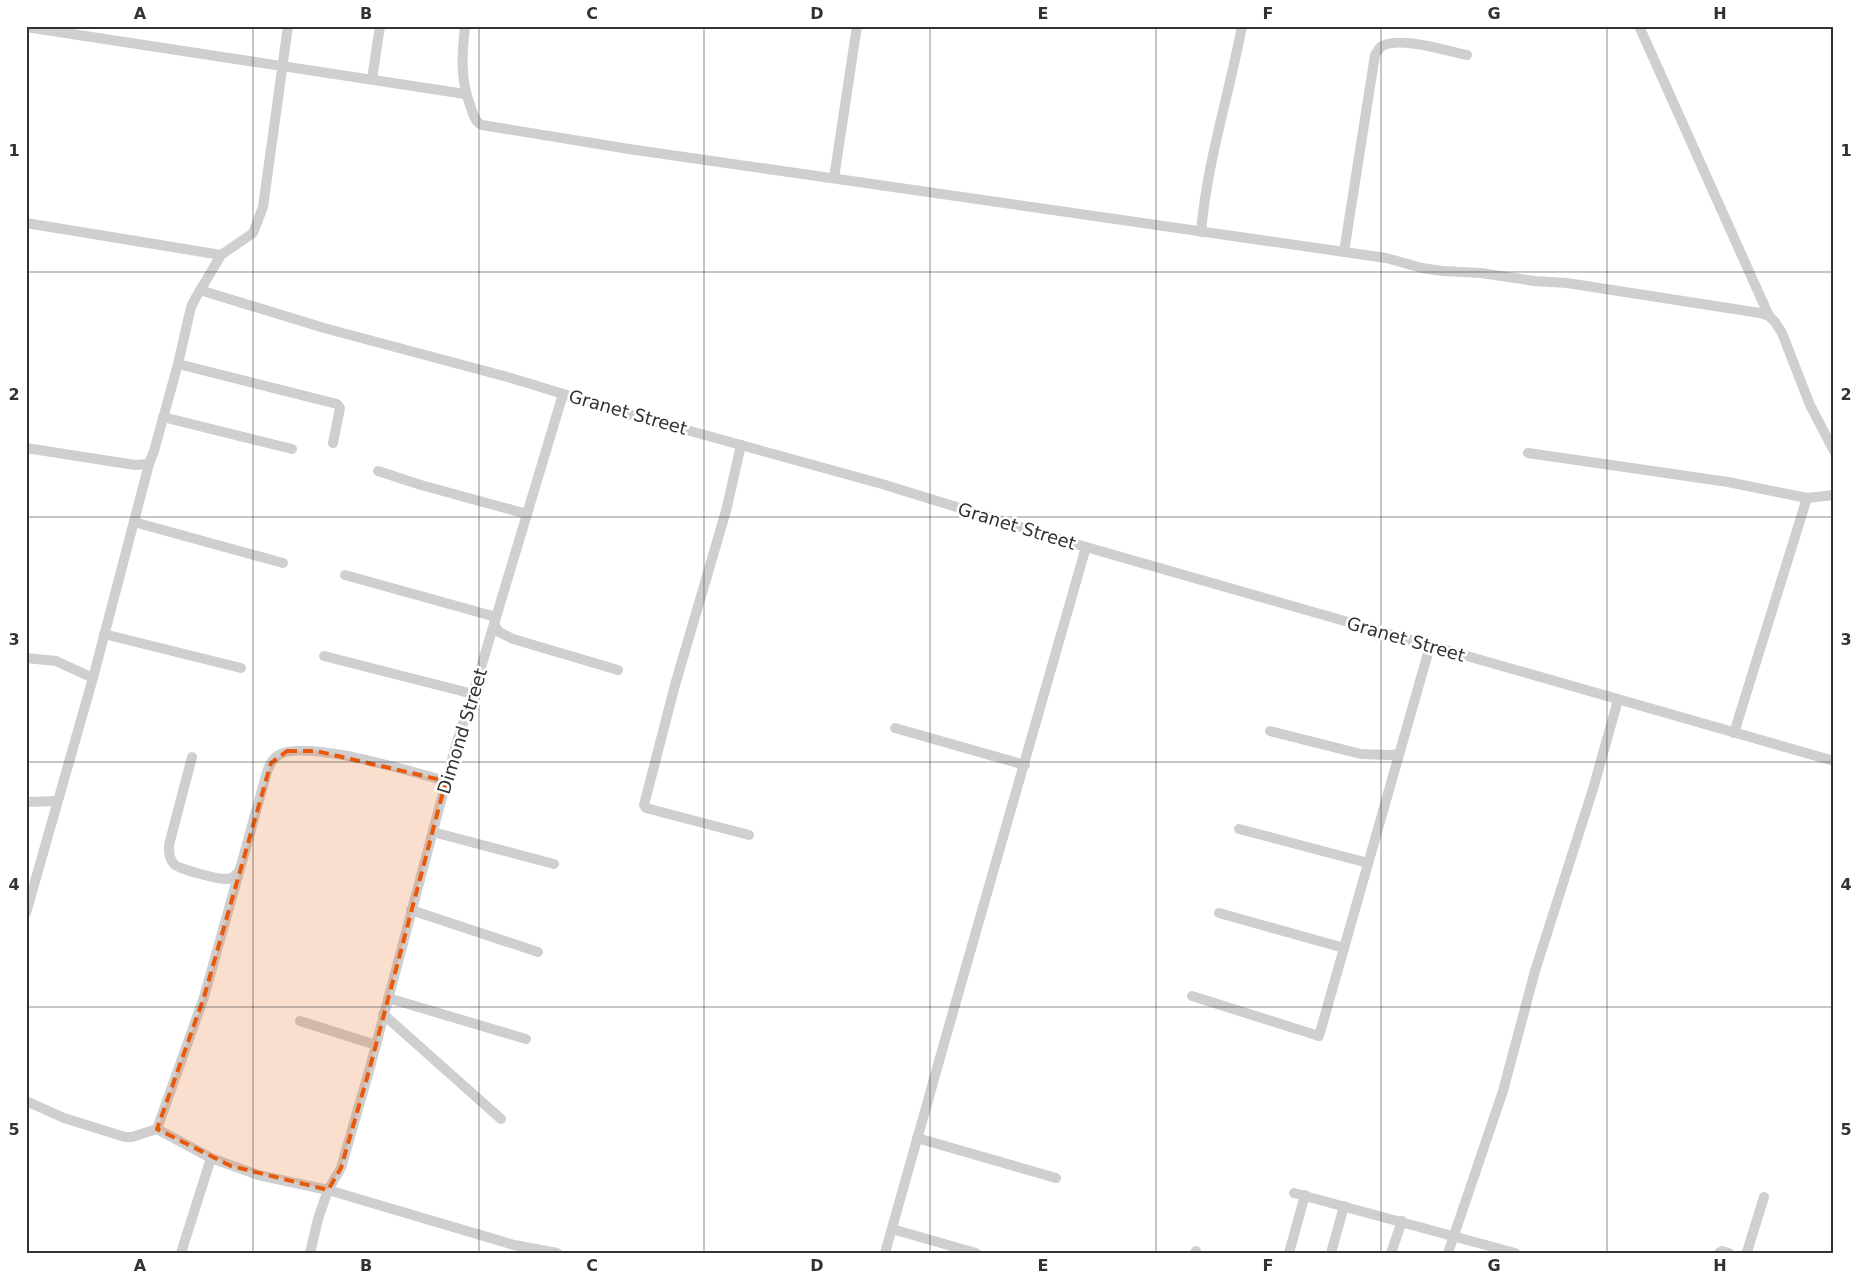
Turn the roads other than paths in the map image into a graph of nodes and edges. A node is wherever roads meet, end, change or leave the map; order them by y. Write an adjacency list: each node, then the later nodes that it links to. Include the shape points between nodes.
1 (100, 26): 9 (street)
2 (288, 26): 11 (street)
3 (380, 26): 12 (street)
4 (465, 26): 13 (street, via 462,74)
5 (857, 26): 14 (street)
6 (1242, 26): 16 (street, via 1206,188)
7 (1639, 26): 20 (street)
8 (26, 27): 9 (street)
9 (98, 38): 11 (street)
10 (1468, 55): 17 (street, via 1411,44 1388,44 1375,55)
11 (282, 65): 12 (street); 18 (street, via 263,206 253,233)
12 (372, 79): 13 (street)
13 (466, 94): 14 (street, via 475,120 482,125)
14 (834, 178): 16 (street)
15 (26, 223): 18 (street)
16 (1201, 232): 17 (street)
17 (1344, 252): 20 (street, via 1393,259 1429,269 1567,283)
18 (221, 255): 19 (street)
19 (200, 290): 21 (street, via 191,307); 22 (street, Granet Street)
20 (1769, 316): 28 (street, via 1782,333 1810,405)
21 (178, 364): 23 (street); 24 (street, via 337,404 340,408)
22 (563, 394): 25 (street, Granet Street); 34 (street, Dimond Street)
23 (163, 417): 27 (street); 30 (street)
24 (333, 443)
25 (741, 444): 36 (street, Granet Street); 61 (street, via 726,512 644,805)
26 (26, 448): 30 (street, via 135,465)
27 (292, 450)
28 (1834, 450)
29 (1528, 453): 33 (street, via 1728,482)
30 (149, 464): 35 (street)
31 (378, 471): 34 (street)
32 (1834, 495): 33 (street)
33 (1806, 498): 51 (street)
34 (527, 514): 39 (street, Dimond Street)
35 (134, 522): 37 (street); 40 (street)
36 (1086, 547): 41 (street, Granet Street); 55 (street)
37 (283, 563)
38 (345, 574): 39 (street)
39 (495, 621): 45 (street, via 500,632 513,639); 47 (street, Dimond Street)
40 (104, 634): 44 (street); 46 (street)
41 (1430, 646): 48 (street, Granet Street); 52 (street)
42 (324, 656): 47 (street)
43 (26, 658): 46 (street, via 56,661)
44 (241, 668)
45 (618, 670)
46 (93, 678): 57 (street)
47 (473, 694): 56 (street, Dimond Street)
48 (1618, 700): 51 (street, Granet Street); 89 (street, via 1535,971 1503,1091)
49 (895, 728): 55 (street)
50 (1270, 731): 52 (street, via 1361,754)
51 (1734, 734): 54 (street, Granet Street)
52 (1399, 754): 62 (street)
53 (192, 757): 64 (street, via 169,845 169,858 176,866 220,878 236,876)
54 (1834, 761)
55 (1025, 765): 79 (street)
56 (446, 781): 60 (street, Dimond Street); 64 (street, via 316,750 277,755 267,772)
57 (57, 801): 58 (street); 66 (street)
58 (26, 802)
59 (1239, 829): 62 (street)
60 (433, 832): 63 (street); 65 (street, Dimond Street)
61 (749, 835)
62 (1368, 863): 68 (street)
63 (554, 864)
64 (240, 869): 78 (street, via 204,997)
65 (411, 910): 69 (street); 71 (street, Dimond Street)
66 (26, 913)
67 (1220, 913): 68 (street)
68 (1344, 948): 70 (street, via 1319,1036)
69 (538, 952)
70 (1192, 996)
71 (388, 998): 72 (street, Dimond Street); 74 (street)
72 (383, 1014): 75 (street, Dimond Street); 77 (street)
73 (300, 1021): 75 (street)
74 (526, 1039)
75 (376, 1045): 82 (street, Dimond Street, via 341,1168)
76 (26, 1101): 78 (street, via 64,1118 125,1137)
77 (501, 1119)
78 (157, 1129): 80 (street)
79 (917, 1138): 81 (street); 88 (street)
80 (210, 1158): 82 (street, via 272,1179); 90 (street)
81 (1056, 1178)
82 (328, 1190): 91 (street); 92 (street, via 508,1244)
83 (1294, 1193): 84 (street)
84 (1305, 1196): 86 (street); 95 (street)
85 (1764, 1197): 102 (street)
86 (1344, 1206): 87 (street); 96 (street)
87 (1402, 1221): 89 (street); 97 (street)
88 (892, 1229): 93 (street); 94 (street)
89 (1454, 1235): 98 (street); 99 (street)
90 (181, 1253)
91 (310, 1253)
92 (557, 1253)
93 (886, 1253)
94 (976, 1253)
95 (1289, 1253)
96 (1331, 1253)
97 (1391, 1253)
98 (1448, 1253)
99 (1515, 1253)
100 (1719, 1253): 101 (street)
101 (1730, 1253)
102 (1746, 1253)

